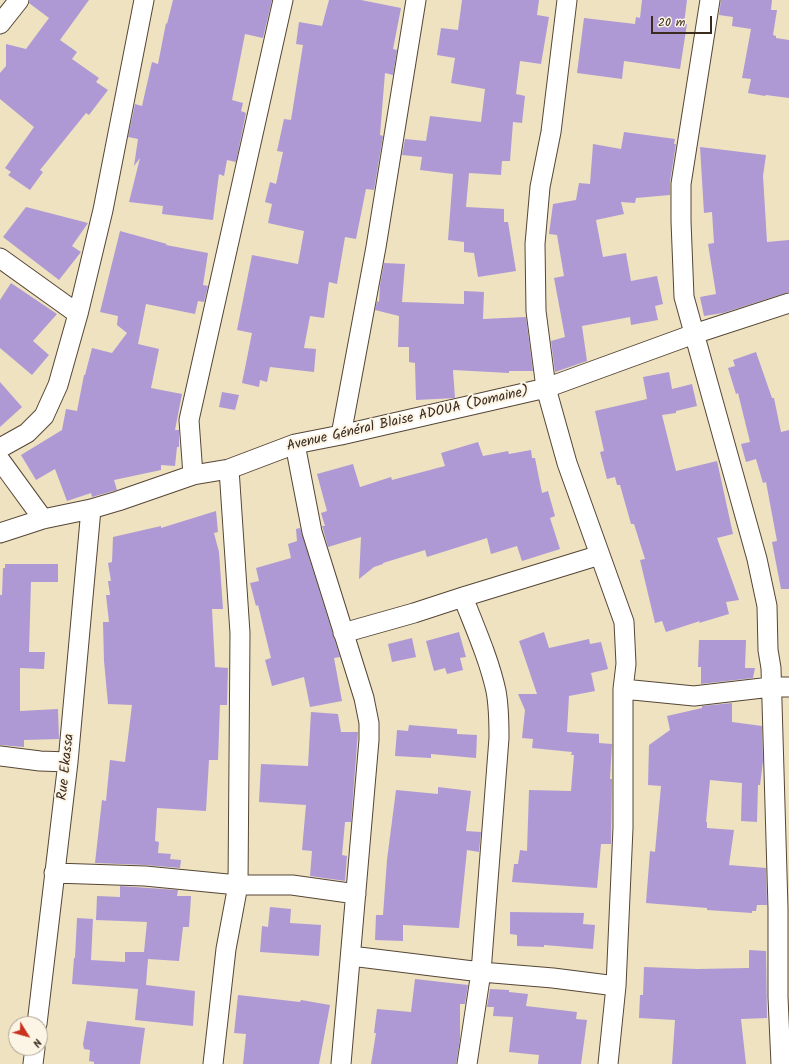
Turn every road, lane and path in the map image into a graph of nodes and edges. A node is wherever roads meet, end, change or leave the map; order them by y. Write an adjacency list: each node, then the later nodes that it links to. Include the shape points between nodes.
1 (19, 0): 7 (street)
2 (144, 0): 10 (street, via 103,210)
3 (283, 0): 18 (street, via 189,420)
4 (416, 0): 13 (street)
5 (567, 0): 12 (street, via 551,132 540,187 535,244 536,311)
6 (710, 0): 11 (street, via 681,184 684,297)
7 (0, 24)
8 (0, 258): 10 (street)
9 (789, 303): 11 (street, Avenue Général Blaise ADOUA (Domaine))
10 (78, 314): 15 (street, via 58,385 44,416 27,433)
11 (694, 334): 12 (street, Avenue Général Blaise ADOUA (Domaine)); 25 (street, via 757,559 767,606 771,668)
12 (546, 388): 13 (street, Avenue Général Blaise ADOUA (Domaine)); 22 (street, via 567,463)
13 (342, 435): 14 (street, Avenue Général Blaise ADOUA (Domaine))
14 (295, 444): 17 (street, Avenue Général Blaise ADOUA (Domaine)); 24 (street, via 312,532)
15 (0, 448)
16 (0, 460): 20 (street)
17 (229, 469): 18 (street, Avenue Général Blaise ADOUA (Domaine)); 30 (street, via 240,633)
18 (193, 474): 19 (street, Avenue Général Blaise ADOUA (Domaine))
19 (91, 509): 20 (street, Avenue Général Blaise ADOUA (Domaine)); 28 (street, Rue Ekassa)
20 (43, 519): 21 (street, Avenue Général Blaise ADOUA (Domaine))
21 (0, 533)
22 (600, 555): 23 (street); 26 (street, via 624,622 626,664)
23 (464, 597): 24 (street, via 414,614); 33 (street, via 489,666 499,711)
24 (343, 633): 31 (street, via 364,698 369,723)
25 (780, 687): 26 (street, via 694,696); 40 (street)
26 (623, 689): 34 (street, via 623,828)
27 (0, 756): 28 (street)
28 (68, 762): 29 (street, Rue Ekassa)
29 (54, 873): 30 (street, via 145,876); 35 (street, Rue Ekassa)
30 (238, 885): 31 (street, via 292,885); 36 (street, via 226,949)
31 (356, 894): 32 (street)
32 (351, 956): 33 (street); 37 (street)
33 (481, 972): 34 (street); 38 (street)
34 (616, 986): 39 (street)
35 (38, 1016)
36 (213, 1064)
37 (341, 1064)
38 (467, 1064)
39 (608, 1064)
40 (781, 1064)

